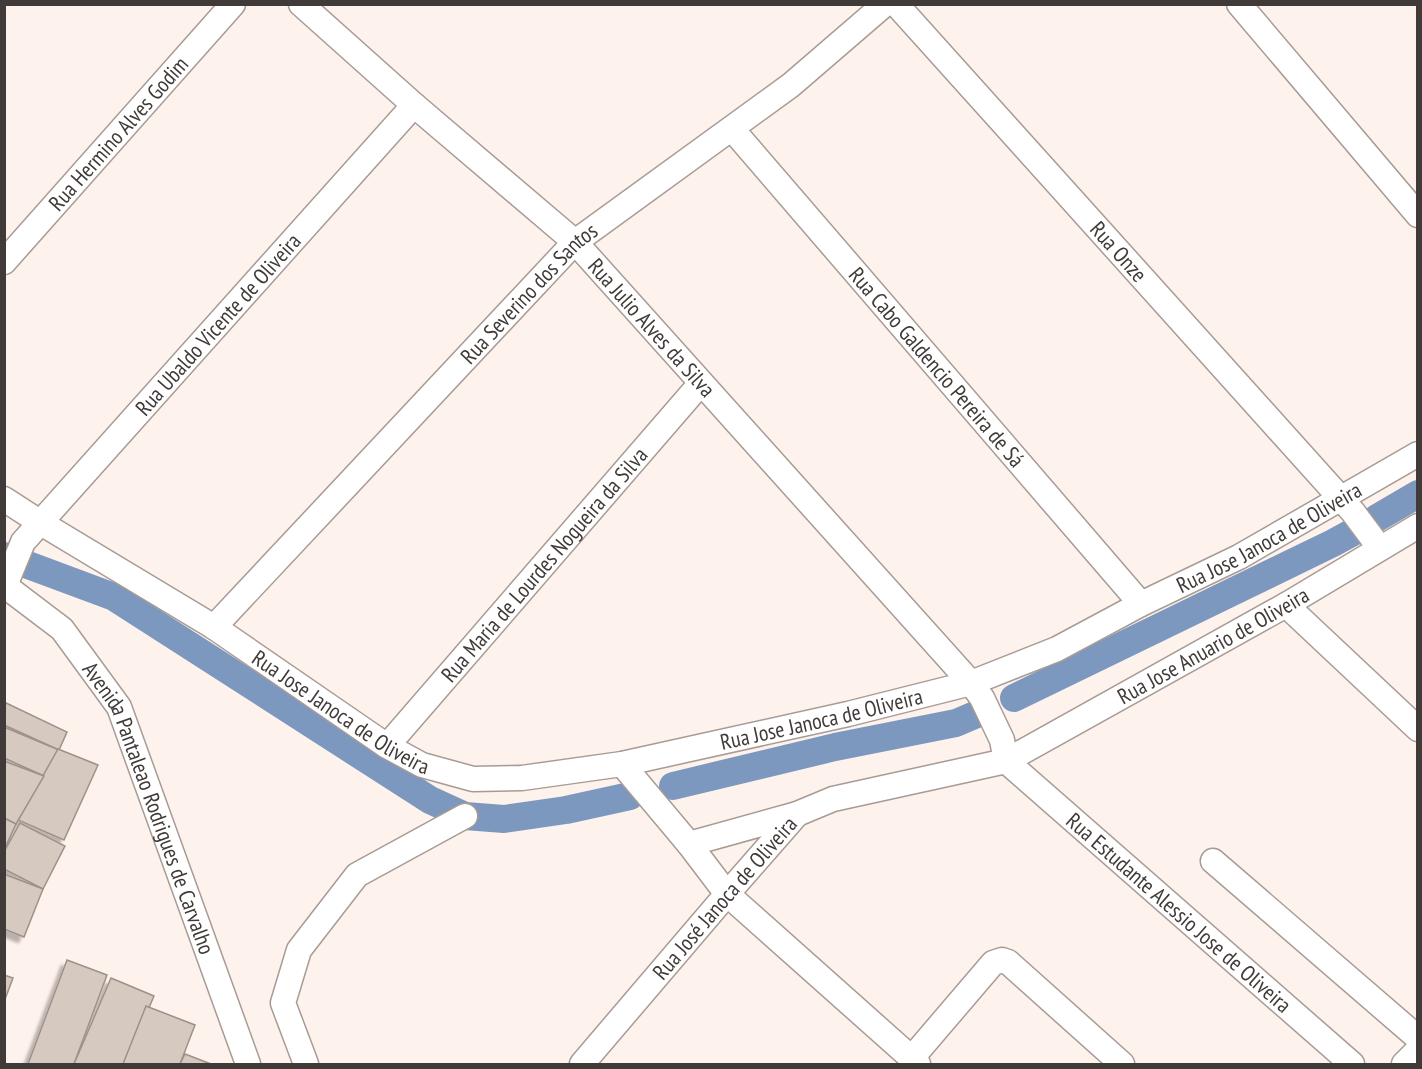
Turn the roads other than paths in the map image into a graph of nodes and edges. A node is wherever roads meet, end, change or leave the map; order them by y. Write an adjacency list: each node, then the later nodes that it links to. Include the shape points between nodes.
1 (233, 4): 10 (street, Rua Hermino Alves Godim)
2 (301, 4): 6 (street, Rua Julio Alves da Silva)
3 (885, 4): 7 (street, Rua Severino dos Santos, via 791,85)
4 (896, 4): 14 (street, Rua Onze)
5 (1239, 4): 8 (street)
6 (414, 105): 9 (street, Rua Julio Alves da Silva); 15 (street, Rua Ubaldo Vicente de Oliveira)
7 (732, 129): 9 (street, Rua Severino dos Santos); 19 (street, Rua Cabo Galdencio Pereira de Sá)
8 (1418, 214)
9 (575, 242): 11 (street, Rua Julio Alves da Silva); 21 (street, Rua Severino dos Santos)
10 (4, 262)
11 (701, 383): 22 (street, Rua Julio Alves da Silva); 24 (street, Rua Maria de Lourdes Nogueira da Silva)
12 (1418, 454): 14 (street, Rua Jose Janoca de Oliveira)
13 (4, 499): 15 (street)
14 (1347, 505): 17 (street, Rua Onze); 19 (street, Rua Jose Janoca de Oliveira)
15 (41, 523): 18 (street, Rua Ubaldo Vicente de Oliveira, via 23,542); 21 (street)
16 (1418, 526): 17 (street, Rua Jose Anuario de Oliveira)
17 (1376, 543): 20 (street, Rua Jose Anuario de Oliveira)
18 (6, 584): 35 (street, Avenida Pantaleao Rodrigues de Carvalho, via 62,629 119,707)
19 (1141, 604): 22 (street, Rua Jose Janoca de Oliveira)
20 (1286, 605): 23 (street); 25 (street, Rua Jose Anuario de Oliveira)
21 (214, 627): 24 (street, Rua Jose Janoca de Oliveira)
22 (977, 691): 25 (street, Rua Julio Alves da Silva); 26 (street, Rua Jose Janoca de Oliveira, via 848,714)
23 (1418, 729)
24 (387, 746): 26 (street, Rua Jose Janoca de Oliveira, via 422,765 472,779 522,778)
25 (1004, 750): 27 (street, Rua José Janoca de Oliveira, via 833,799); 39 (street, Rua Estudante Alessio Jose de Oliveira)
26 (622, 764): 29 (street)
27 (797, 814): 29 (street); 31 (street, Rua José Janoca de Oliveira)
28 (465, 816): 36 (street, via 357,875 299,950 283,1003)
29 (682, 837): 31 (street)
30 (1213, 861): 32 (street)
31 (727, 894): 34 (street); 37 (street, Rua José Janoca de Oliveira)
32 (1418, 1038)
33 (1418, 1050): 40 (street)
34 (914, 1062): 38 (street, via 993,963 1002,960)
35 (248, 1065)
36 (306, 1065)
37 (582, 1065)
38 (1122, 1065)
39 (1352, 1065)
40 (1404, 1065)

